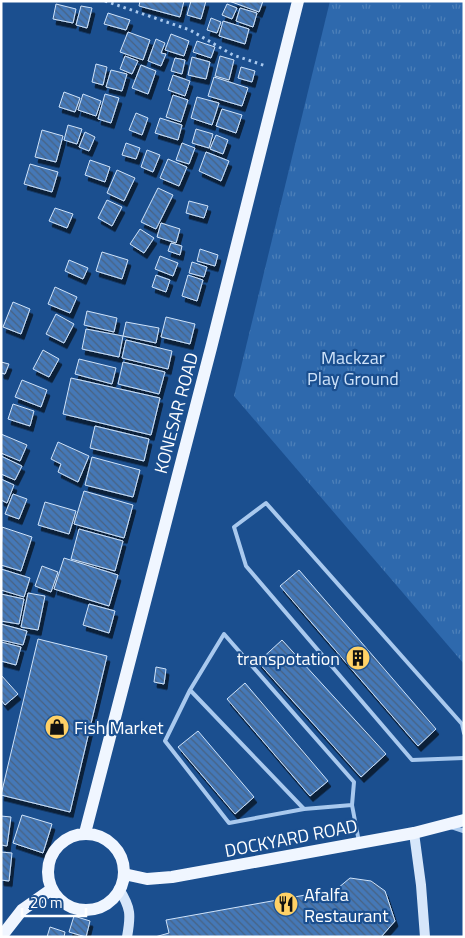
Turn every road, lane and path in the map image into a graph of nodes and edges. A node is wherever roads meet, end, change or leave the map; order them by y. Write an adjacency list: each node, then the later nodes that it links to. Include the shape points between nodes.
1 (105, 1): 3 (path, via 190,30 233,55)
2 (298, 1): 3 (main road, KONESAR ROAD)
3 (280, 70): 12 (main road, KONESAR ROAD, via 212,348)
4 (190, 690): 7 (lane, via 224,634 354,782); 8 (lane); 8 (lane, via 165,741 229,823)
5 (464, 734): 6 (lane, via 462,724 266,503 234,527 246,566 412,760)
6 (464, 758)
7 (352, 805): 8 (lane); 14 (lane)
8 (304, 809)
9 (464, 820): 10 (main road, DOCKYARD ROAD)
10 (448, 825): 11 (street); 13 (main road, DOCKYARD ROAD)
11 (464, 830)
12 (85, 833): 15 (main road, via 98,835 117,850); 16 (main road, via 62,842 53,852 48,876)
13 (414, 833): 14 (main road, DOCKYARD ROAD); 20 (main road)
14 (359, 842): 15 (main road, DOCKYARD ROAD, via 172,877 147,879)
15 (124, 874): 17 (main road)
16 (52, 889): 17 (main road, via 60,900 86,910 111,900); 18 (main road, via 22,910)
17 (120, 889): 19 (main road, via 129,905)
18 (2, 937)
19 (127, 937)
20 (425, 937)

